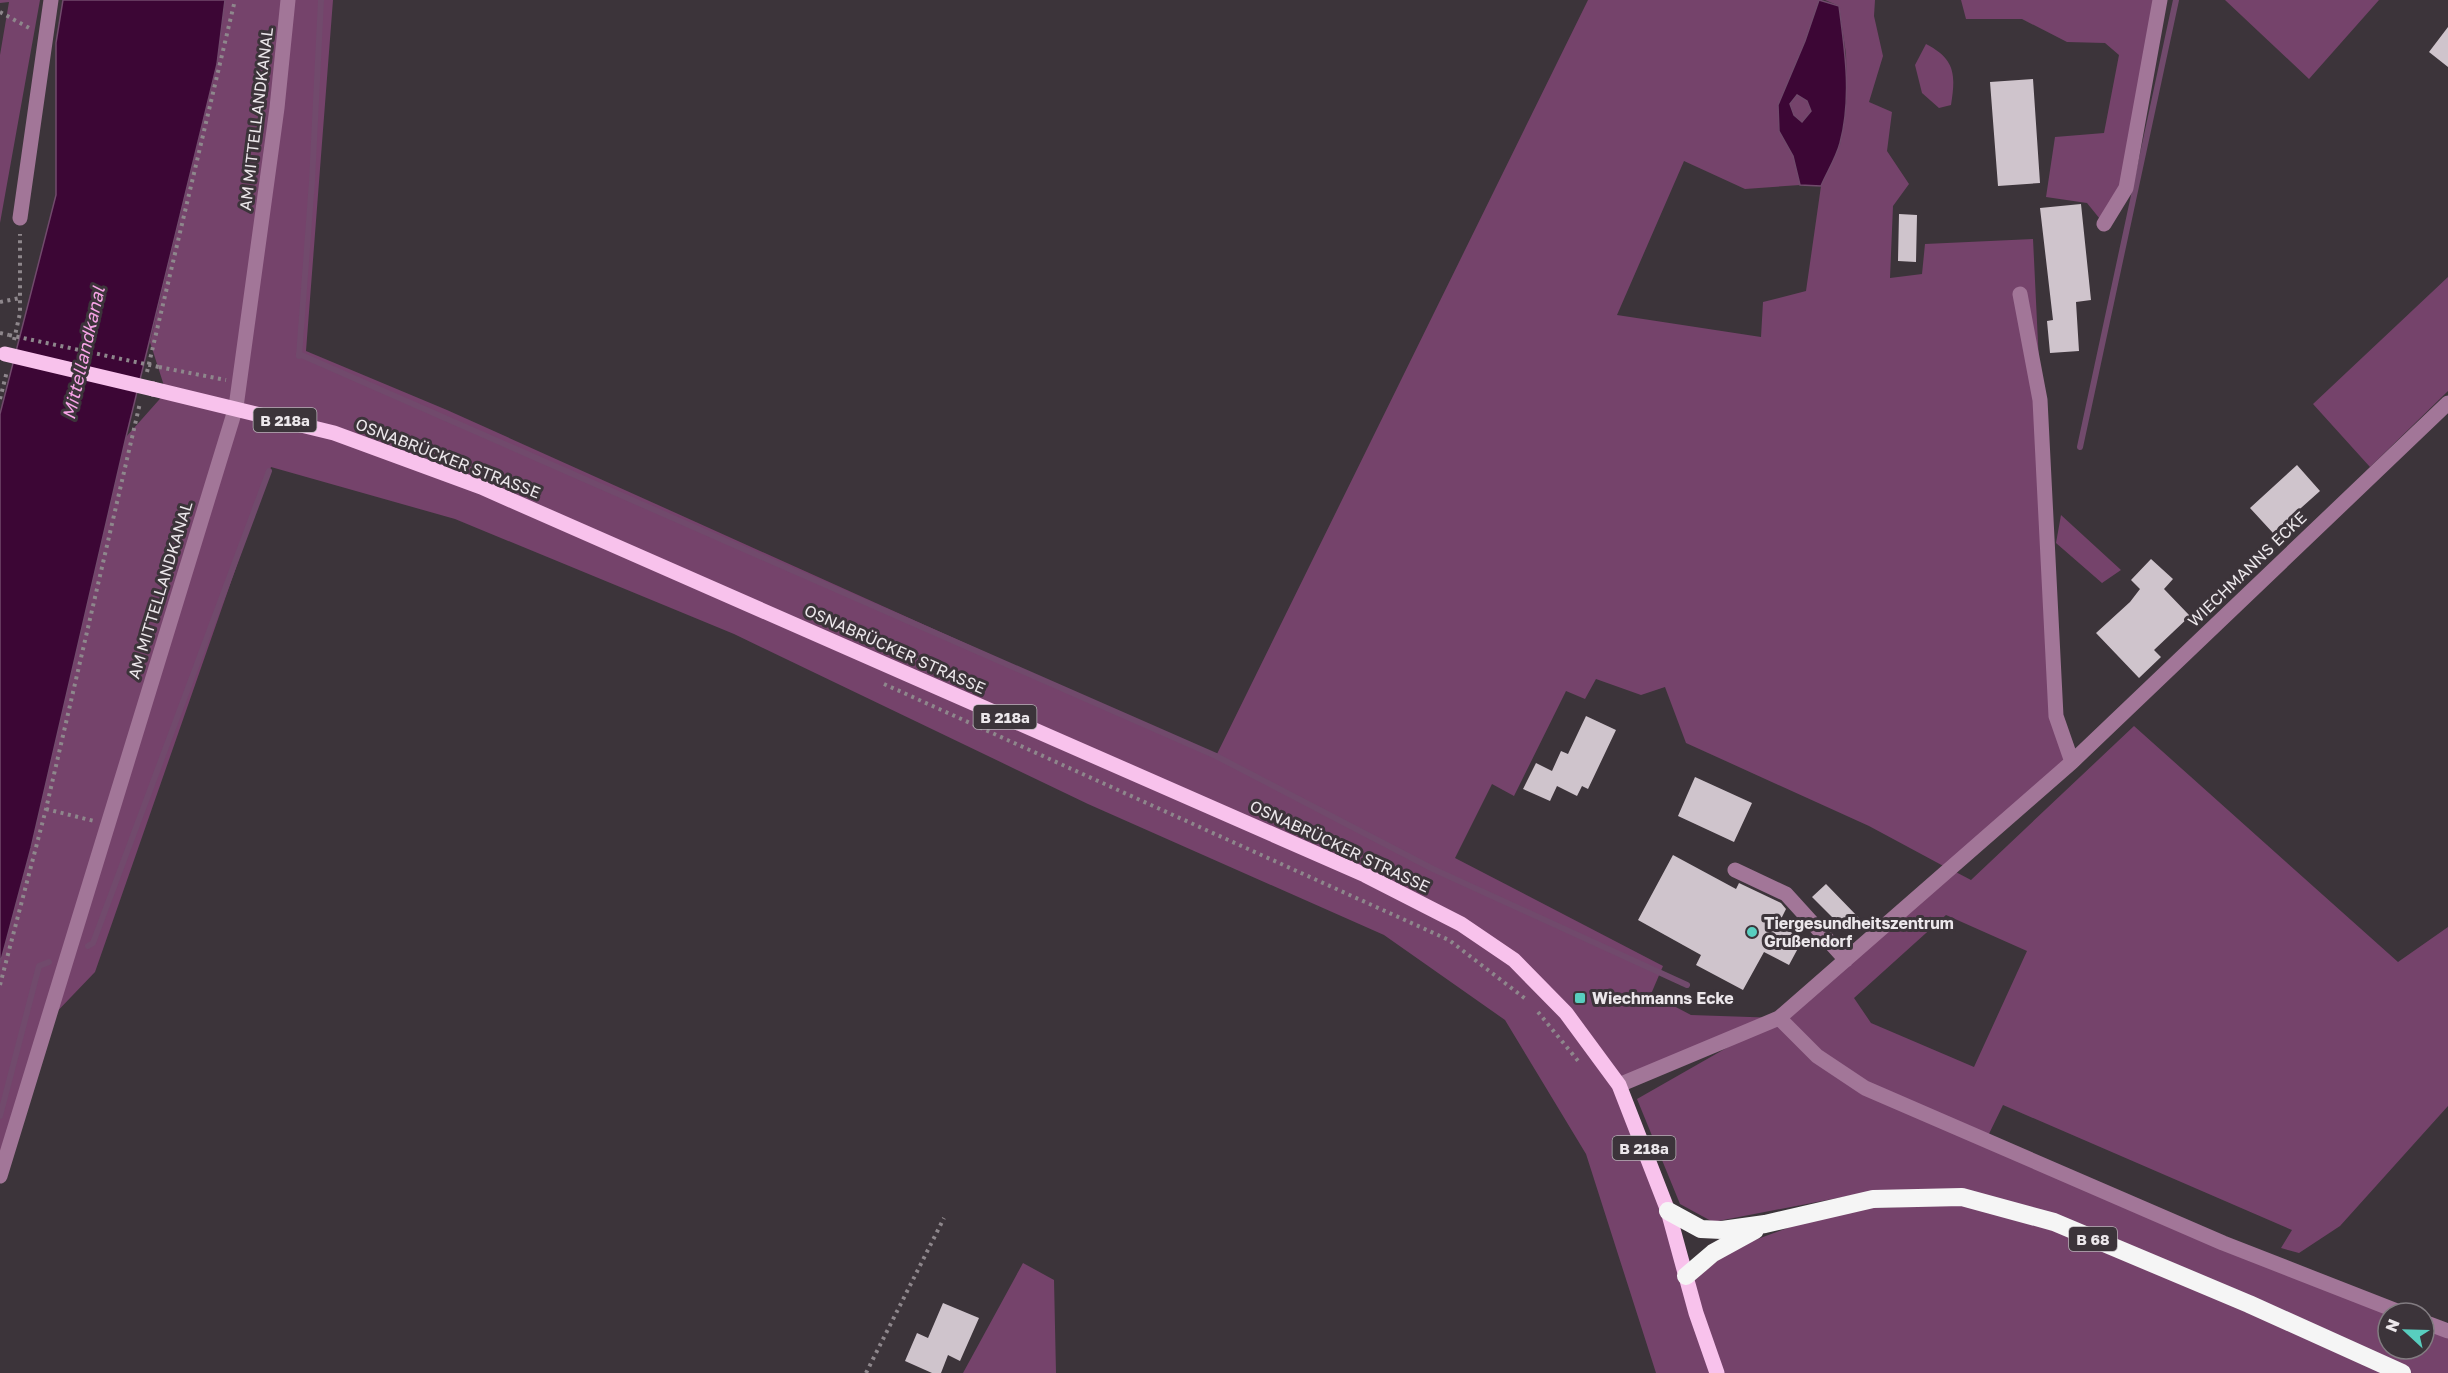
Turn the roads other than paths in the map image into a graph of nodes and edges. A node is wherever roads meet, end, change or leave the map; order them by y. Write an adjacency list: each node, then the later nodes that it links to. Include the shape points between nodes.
1 (51, 0): 4 (street)
2 (288, 0): 9 (street, AM MITTELLANDKANAL)
3 (2160, 0): 5 (street, via 2126,188)
4 (20, 218)
5 (2104, 224)
6 (2020, 294): 10 (street, via 2040,400 2056,716)
7 (6, 355): 9 (main road, OSNABRÜCKER STRASSE / B 218a, bridge)
8 (2448, 403): 10 (street, WIECHMANNS ECKE)
9 (236, 407): 14 (main road, OSNABRÜCKER STRASSE / B 218a, via 334,433 482,487 1365,875 1461,924 1514,960 1566,1013); 15 (street, AM MITTELLANDKANAL)
10 (2072, 762): 12 (street, WIECHMANNS ECKE)
11 (1735, 870): 12 (street, via 1789,896)
12 (1846, 960): 13 (street, WIECHMANNS ECKE)
13 (1779, 1018): 14 (street, WIECHMANNS ECKE); 19 (street, via 1817,1056 1865,1088 2223,1243)
14 (1619, 1085): 16 (main road, OSNABRÜCKER STRASSE / B 218a)
15 (0, 1176)
16 (1668, 1211): 17 (highway, via 1701,1229); 18 (main road, OSNABRÜCKER STRASSE / B 218a)
17 (1765, 1224): 18 (highway, B 68, via 1713,1253); 21 (highway, B 68, via 1873,1199 1962,1197 2054,1222)
18 (1686, 1276): 20 (main road, OSNABRÜCKER STRASSE / B 218a)
19 (2376, 1303)
20 (1717, 1373)
21 (2402, 1373)

